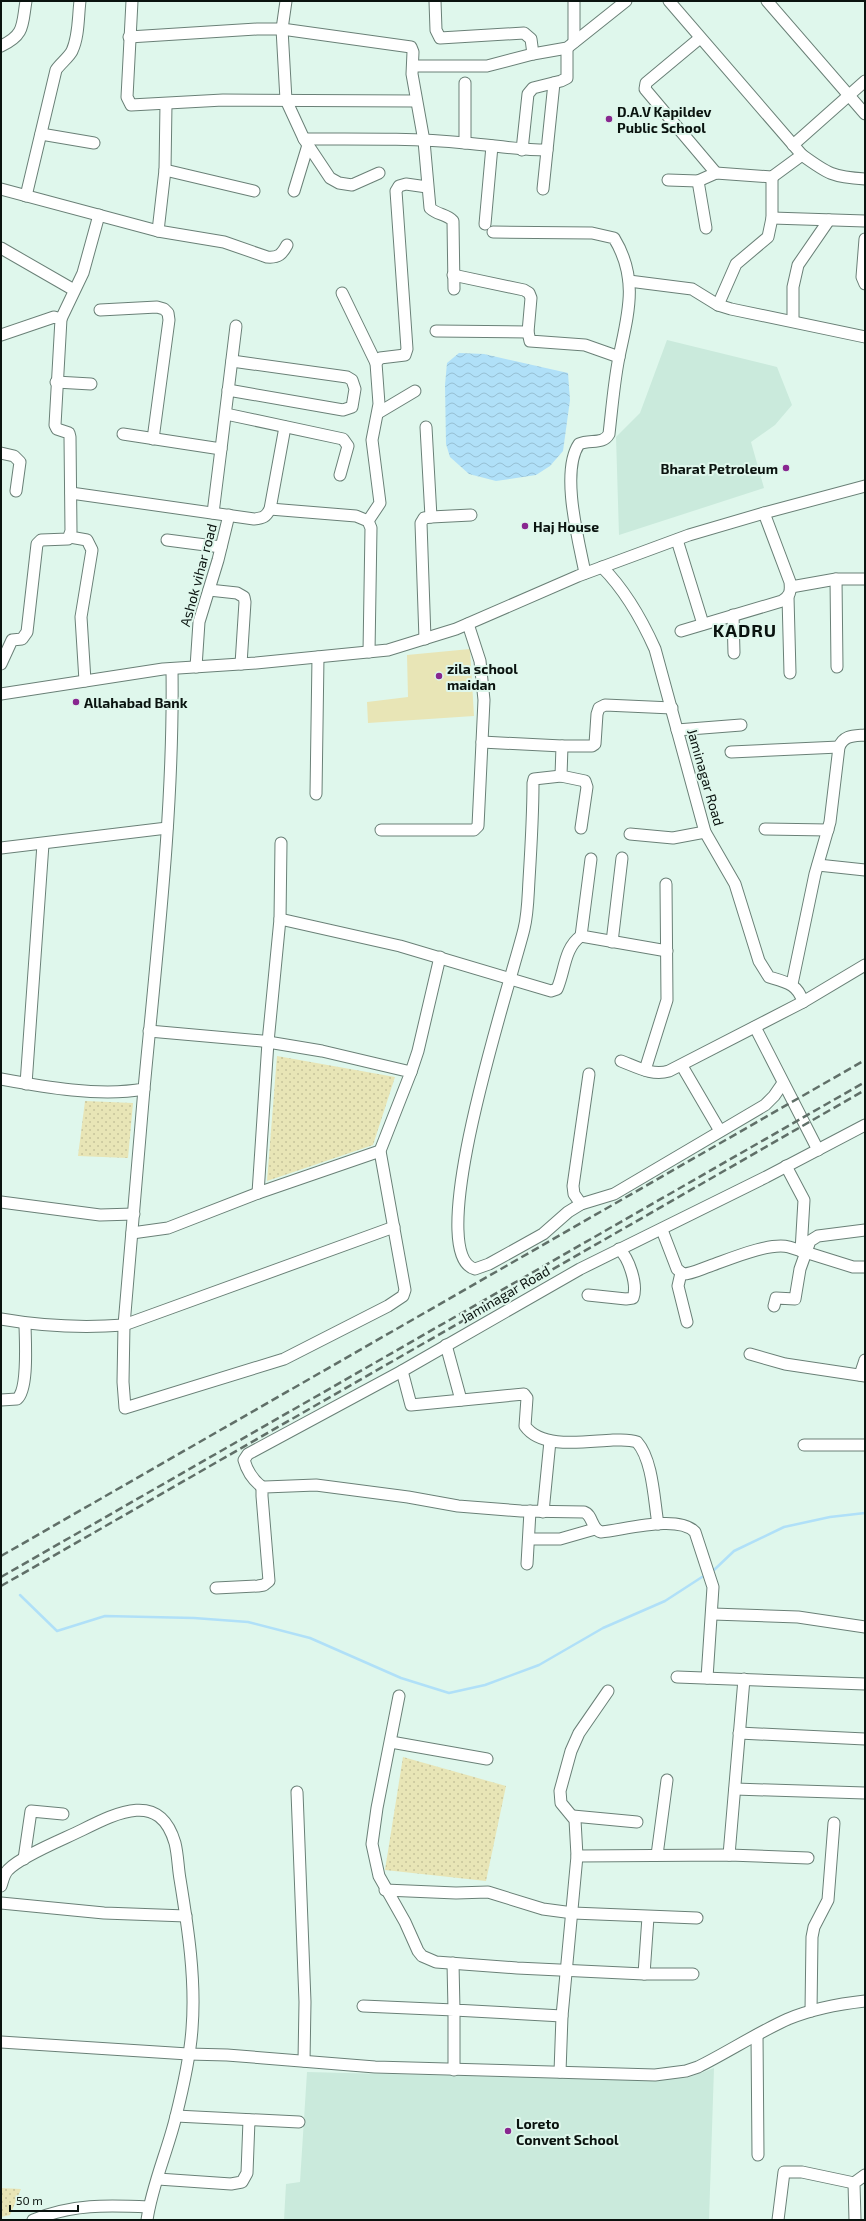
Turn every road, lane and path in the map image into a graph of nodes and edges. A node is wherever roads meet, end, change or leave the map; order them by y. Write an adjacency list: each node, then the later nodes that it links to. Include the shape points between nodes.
1 (26, 1): 14 (street, via 22,30)
2 (80, 1): 25 (street, via 76,39 71,52 56,70)
3 (132, 1): 11 (street)
4 (286, 1): 10 (street)
5 (435, 1): 15 (street, via 436,30 440,38 524,33 531,39)
6 (574, 1): 13 (street)
7 (626, 1): 13 (street)
8 (668, 1): 12 (street)
9 (767, 1): 20 (street)
10 (282, 29): 11 (street); 16 (street, via 406,45 414,52); 21 (street)
11 (129, 37): 23 (street, via 127,97 131,105)
12 (700, 38): 30 (street); 37 (street, via 646,83 645,90)
13 (571, 45): 15 (street); 19 (street, via 567,78)
14 (1, 46)
15 (533, 54): 16 (street, via 487,66)
16 (413, 66): 22 (street)
17 (865, 81): 20 (street)
18 (465, 83): 29 (street)
19 (554, 83): 32 (street, via 533,88 528,94); 33 (street)
20 (850, 96): 24 (street); 30 (street)
21 (286, 100): 22 (street); 23 (street, via 224,100); 27 (street)
22 (416, 101): 26 (street)
23 (166, 104): 35 (street)
24 (865, 114)
25 (41, 134): 28 (street); 47 (street)
26 (424, 140): 27 (street); 29 (street); 42 (street)
27 (306, 142): 36 (street, via 330,178 338,183 352,185); 46 (street)
28 (94, 143)
29 (465, 143): 31 (street)
30 (793, 145): 34 (street)
31 (492, 146): 32 (street); 52 (street)
32 (522, 150): 33 (street)
33 (547, 150): 44 (street)
34 (802, 155): 38 (street); 39 (street, via 825,172 841,177)
35 (165, 170): 45 (street); 54 (street)
36 (379, 173)
37 (716, 173): 38 (street); 41 (street)
38 (772, 177): 49 (street)
39 (865, 179)
40 (668, 180): 41 (street)
41 (698, 181): 53 (street)
42 (428, 186): 60 (street, via 430,208 453,221); 77 (street, via 406,184 399,186 396,191 407,349 405,355 380,358)
43 (1, 189): 47 (street)
44 (543, 190)
45 (254, 191)
46 (294, 191)
47 (26, 196): 48 (street)
48 (99, 215): 54 (street); 64 (street, via 83,273)
49 (772, 218): 50 (street); 66 (street, via 768,237 736,264)
50 (829, 220): 51 (street); 69 (street, via 798,265 793,287)
51 (865, 222)
52 (485, 224)
53 (706, 228)
54 (158, 230): 57 (street, via 224,242 274,258 281,255)
55 (493, 232): 61 (street, via 592,233 614,238 624,254)
56 (865, 239): 59 (street)
57 (287, 245)
58 (1, 248): 64 (street)
59 (864, 253): 62 (street, via 862,277)
60 (453, 275): 63 (street); 72 (street, via 529,293 531,298)
61 (629, 281): 66 (street, via 692,289); 75 (street, via 631,302)
62 (865, 284)
63 (454, 289)
64 (74, 290): 68 (street)
65 (342, 293): 77 (street)
66 (718, 305): 69 (street)
67 (100, 310): 87 (street, via 157,307 168,313)
68 (61, 319): 73 (street, via 54,317); 78 (street)
69 (793, 321): 74 (street)
70 (236, 326): 76 (street)
71 (436, 331): 72 (street)
72 (528, 332): 75 (street, via 530,341 585,344)
73 (1, 335)
74 (865, 337)
75 (619, 357): 106 (street, via 609,434 602,441 580,444 575,455 571,495)
76 (232, 361): 80 (street); 80 (street, via 347,377 352,380 355,389 352,407 343,410)
77 (376, 362): 82 (street)
78 (56, 382): 79 (street); 93 (street, via 55,425 57,429 69,433 70,437)
79 (91, 384)
80 (228, 390): 83 (street)
81 (414, 391): 82 (street)
82 (378, 412): 100 (street, via 372,440 380,503)
83 (226, 414): 84 (street); 88 (street)
84 (285, 427): 90 (street, via 343,439 348,446); 94 (street)
85 (426, 427): 99 (street)
86 (123, 434): 87 (street)
87 (153, 439): 88 (street)
88 (221, 449): 95 (street)
89 (1, 453): 92 (street, via 14,456 20,462)
90 (340, 475)
91 (865, 486): 96 (street)
92 (16, 491)
93 (71, 493): 95 (street); 101 (street)
94 (270, 509): 97 (street, via 262,518); 100 (street, via 356,516)
95 (213, 513): 97 (street)
96 (764, 513): 103 (street); 110 (street)
97 (229, 515): 104 (street, Ashok vihar road)
98 (471, 515): 99 (street)
99 (431, 517): 115 (street, via 424,518 420,528)
100 (368, 521): 116 (street, via 371,528)
101 (70, 537): 119 (street, via 65,540 41,540 37,544 27,632 22,638 12,640); 125 (street, via 87,540 92,550 81,617)
102 (167, 540): 104 (street)
103 (677, 540): 105 (street); 113 (street)
104 (221, 548): 109 (street, Ashok vihar road)
105 (602, 567): 106 (street); 127 (street, Jaminagar Road, via 617,585 648,633 662,667)
106 (585, 573): 112 (street)
107 (865, 578): 108 (street)
108 (836, 579): 110 (street); 122 (street)
109 (209, 590): 120 (street, via 244,597 246,602); 121 (street, Ashok vihar road, via 199,622)
110 (790, 592): 111 (street, via 782,601); 124 (street)
111 (733, 616): 113 (street); 117 (street)
112 (468, 624): 115 (street); 131 (street, via 480,661 483,681)
113 (703, 624): 114 (street)
114 (681, 631)
115 (425, 639): 116 (street, via 388,650)
116 (369, 652): 118 (street)
117 (734, 653)
118 (318, 658): 120 (street); 136 (street)
119 (1, 664)
120 (241, 664): 121 (street)
121 (196, 667): 123 (street)
122 (837, 667)
123 (172, 669): 125 (street); 137 (street, via 172,748)
124 (790, 673)
125 (84, 681): 126 (street)
126 (1, 694)
127 (672, 708): 129 (street, Jaminagar Road); 132 (street, via 605,705 599,708 596,714 595,744)
128 (741, 725): 129 (street)
129 (677, 730): 142 (street, Jaminagar Road)
130 (865, 735): 133 (street, via 848,736 842,740)
131 (482, 742): 132 (street); 140 (street, via 478,826 474,830)
132 (562, 746): 135 (street)
133 (839, 747): 134 (street); 141 (street)
134 (731, 752)
135 (561, 776): 138 (street, via 585,781 587,787); 158 (street, via 534,779 525,928)
136 (316, 794)
137 (167, 828): 145 (street); 162 (street, via 166,864)
138 (581, 828)
139 (765, 829): 141 (street)
140 (381, 830)
141 (828, 830): 149 (street)
142 (705, 832): 143 (street, via 673,838); 159 (street, Jaminagar Road, via 735,884 764,970 769,977)
143 (630, 834)
144 (281, 843): 152 (street)
145 (43, 844): 146 (street); 171 (street)
146 (1, 848)
147 (622, 858): 154 (street)
148 (591, 859): 153 (street)
149 (818, 865): 150 (street); 159 (street)
150 (865, 870)
151 (666, 884): 155 (street)
152 (280, 920): 156 (street); 163 (street)
153 (581, 936): 154 (street); 158 (street, via 570,948 557,989 545,990)
154 (612, 942): 155 (street)
155 (667, 951): 166 (street, via 667,1000)
156 (440, 957): 158 (street); 167 (street)
157 (865, 965): 160 (street)
158 (510, 978): 180 (street, via 465,1152 458,1225 466,1264 472,1268 481,1268 489,1264 543,1234)
159 (792, 984): 160 (street, via 800,993)
160 (802, 1002): 161 (street)
161 (757, 1026): 165 (street); 170 (street)
162 (149, 1031): 163 (street); 172 (street)
163 (268, 1042): 167 (street, via 322,1051); 178 (street)
164 (621, 1061): 166 (street)
165 (682, 1066): 166 (street, via 661,1074); 174 (street)
166 (645, 1070)
167 (411, 1072): 176 (street)
168 (589, 1074): 180 (street, via 573,1186 574,1194)
169 (1, 1079): 171 (street)
170 (783, 1083): 174 (street, via 764,1105); 175 (street)
171 (26, 1084): 172 (street, via 49,1088 129,1092)
172 (144, 1089): 181 (street)
173 (865, 1125): 175 (street, Jaminagar Road)
174 (720, 1132): 180 (street, via 614,1194)
175 (818, 1150): 177 (street, Jaminagar Road)
176 (380, 1151): 178 (street); 182 (street)
177 (786, 1166): 183 (street, Jaminagar Road); 187 (street, via 804,1200)
178 (258, 1193): 185 (street, via 168,1228)
179 (1, 1202): 181 (street, via 100,1216)
180 (581, 1204)
181 (134, 1214): 185 (street)
182 (394, 1227): 195 (street); 195 (street, via 403,1296 284,1359 125,1408)
183 (662, 1230): 186 (street, Jaminagar Road); 189 (street, via 677,1269)
184 (865, 1230): 187 (street, via 818,1236 810,1241)
185 (132, 1233): 195 (street)
186 (619, 1250): 190 (street, via 627,1258 634,1291 633,1298); 196 (street, Jaminagar Road, via 534,1294)
187 (803, 1252): 188 (street, via 853,1267); 189 (street, via 785,1246 775,1246 691,1273); 191 (street, via 796,1299 776,1298)
188 (865, 1267)
189 (681, 1273): 193 (street, via 678,1286)
190 (588, 1295)
191 (774, 1306)
192 (1, 1319): 194 (street)
193 (687, 1322)
194 (25, 1323): 195 (street, via 77,1327); 201 (street, via 22,1393 17,1399)
195 (124, 1325)
196 (446, 1345): 199 (street, Jaminagar Road); 202 (street)
197 (750, 1354): 200 (street, via 785,1364)
198 (865, 1360): 200 (street)
199 (402, 1371): 202 (street, via 411,1405); 206 (street, Jaminagar Road, via 248,1454 244,1460 246,1466)
200 (862, 1376)
201 (1, 1400)
202 (461, 1400): 203 (street, via 524,1394 527,1398 525,1426 534,1435)
203 (550, 1441): 208 (street); 209 (street, via 637,1442 651,1476)
204 (804, 1445): 205 (street)
205 (865, 1445)
206 (262, 1487): 207 (street, via 316,1485 408,1497 446,1505); 213 (street, via 268,1581 264,1586)
207 (530, 1511): 208 (street); 211 (street)
208 (544, 1512): 210 (street, via 587,1513)
209 (658, 1524): 210 (street, via 605,1531); 214 (street, via 676,1524 695,1532 712,1579)
210 (595, 1529): 211 (street, via 560,1539)
211 (529, 1539): 212 (street)
212 (528, 1564)
213 (216, 1588)
214 (713, 1614): 215 (street, via 798,1617); 217 (street)
215 (865, 1627)
216 (677, 1677): 217 (street)
217 (707, 1678): 218 (street)
218 (744, 1679): 219 (street); 222 (street)
219 (865, 1684)
220 (608, 1691): 231 (street, via 579,1733 565,1766 560,1799 562,1806)
221 (399, 1696): 224 (street)
222 (739, 1733): 223 (street); 227 (street)
223 (865, 1740)
224 (391, 1742): 225 (street); 240 (street, via 375,1815 372,1844)
225 (487, 1759)
226 (667, 1780): 234 (street)
227 (735, 1789): 229 (street); 235 (street)
228 (297, 1792): 258 (street, via 305,2002)
229 (865, 1793)
230 (63, 1814): 238 (street, via 31,1811)
231 (573, 1816): 232 (street); 236 (street, via 576,1825)
232 (637, 1822)
233 (834, 1823): 253 (street, via 828,1900 812,1936)
234 (657, 1855): 235 (street); 236 (street)
235 (729, 1855): 237 (street)
236 (577, 1856): 242 (street)
237 (808, 1858)
238 (24, 1859): 239 (street, via 9,1869); 243 (street, via 116,1814 142,1809 155,1813 166,1821 175,1845)
239 (1, 1886)
240 (385, 1890): 242 (street, via 488,1892 544,1909); 246 (street, via 405,1922 418,1951 436,1962)
241 (1, 1903): 243 (street, via 104,1913)
242 (573, 1913): 244 (street); 247 (street)
243 (186, 1916): 257 (street, via 193,2003)
244 (648, 1917): 245 (street); 248 (street)
245 (697, 1918)
246 (453, 1963): 247 (street); 252 (street)
247 (567, 1971): 248 (street); 254 (street)
248 (644, 1974): 249 (street)
249 (693, 1974)
250 (865, 2001): 253 (street)
251 (363, 2006): 252 (street)
252 (454, 2010): 254 (street); 259 (street)
253 (811, 2011): 255 (street)
254 (562, 2016): 260 (street)
255 (757, 2035): 260 (street, via 698,2067 674,2074 632,2076); 264 (street)
256 (1, 2042): 257 (street)
257 (188, 2054): 258 (street); 261 (street)
258 (304, 2061): 259 (street)
259 (454, 2070): 260 (street)
260 (560, 2072)
261 (176, 2116): 262 (street); 266 (street)
262 (249, 2120): 263 (street); 266 (street, via 246,2173 242,2182 231,2184)
263 (299, 2122)
264 (758, 2155)
265 (865, 2175): 267 (street)
266 (158, 2178): 268 (street)
267 (854, 2183): 271 (street, via 802,2172 784,2172); 272 (street)
268 (148, 2207): 269 (street, via 98,2204 74,2207); 270 (street)
269 (33, 2220)
270 (147, 2220)
271 (778, 2220)
272 (855, 2220)

